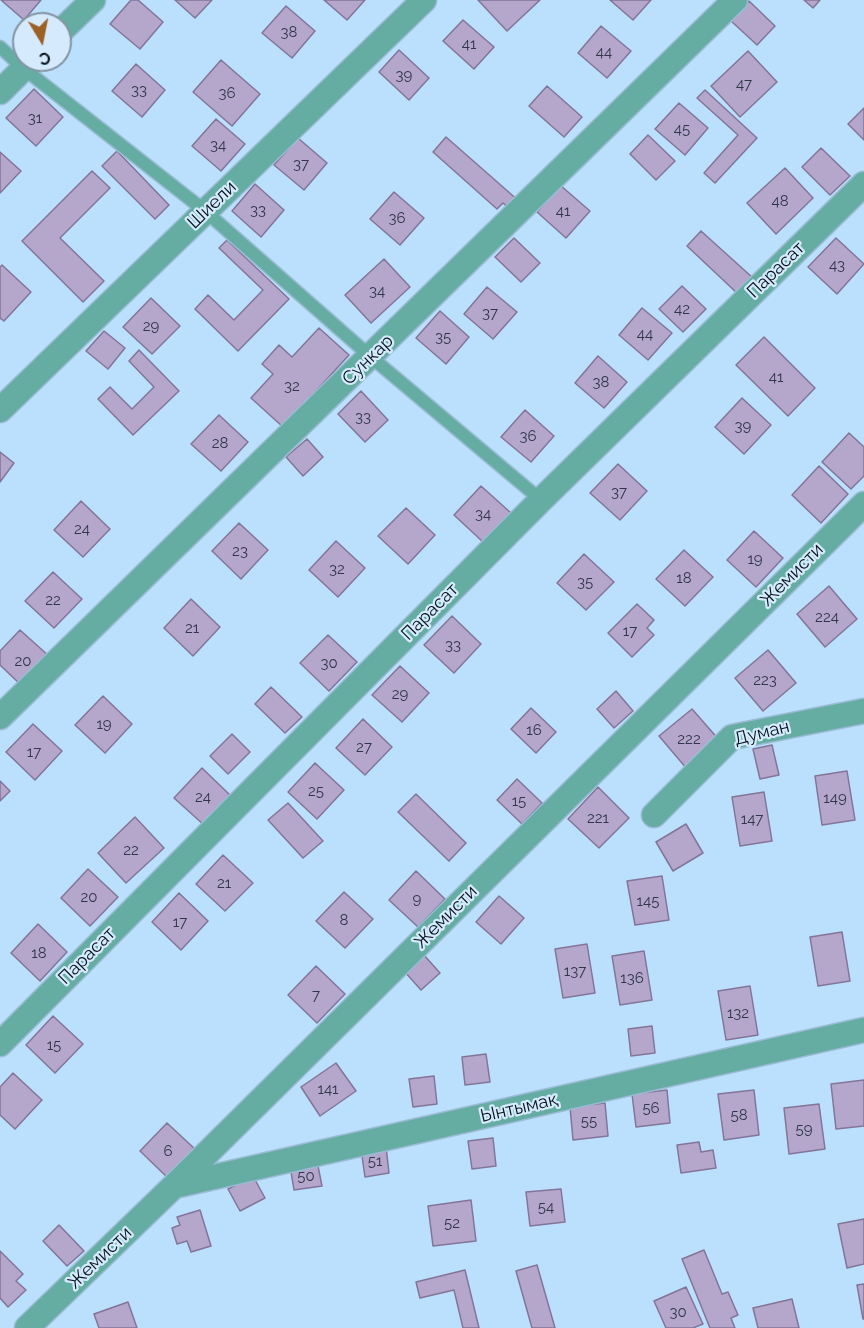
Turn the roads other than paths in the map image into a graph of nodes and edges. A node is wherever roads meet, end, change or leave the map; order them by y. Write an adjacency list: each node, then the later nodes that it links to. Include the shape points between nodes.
1 (93, 0): 4 (street)
2 (424, 0): 9 (street, Шиели)
3 (735, 0): 10 (street, Сункар)
4 (72, 20)
5 (19, 72): 7 (street)
6 (37, 72): 9 (lane)
7 (0, 92)
8 (864, 184): 12 (street, Парасат)
9 (205, 211): 10 (lane); 11 (street, Шиели)
10 (371, 357): 12 (lane); 15 (street, Сункар)
11 (0, 410)
12 (541, 501): 18 (street, Парасат)
13 (864, 504): 19 (street, Жемисти)
14 (864, 711): 16 (street, Думан, via 732,737)
15 (0, 717)
16 (654, 815)
17 (864, 1030): 19 (street, Ынтымақ)
18 (0, 1044)
19 (174, 1186): 20 (street, Жемисти)
20 (27, 1328)

